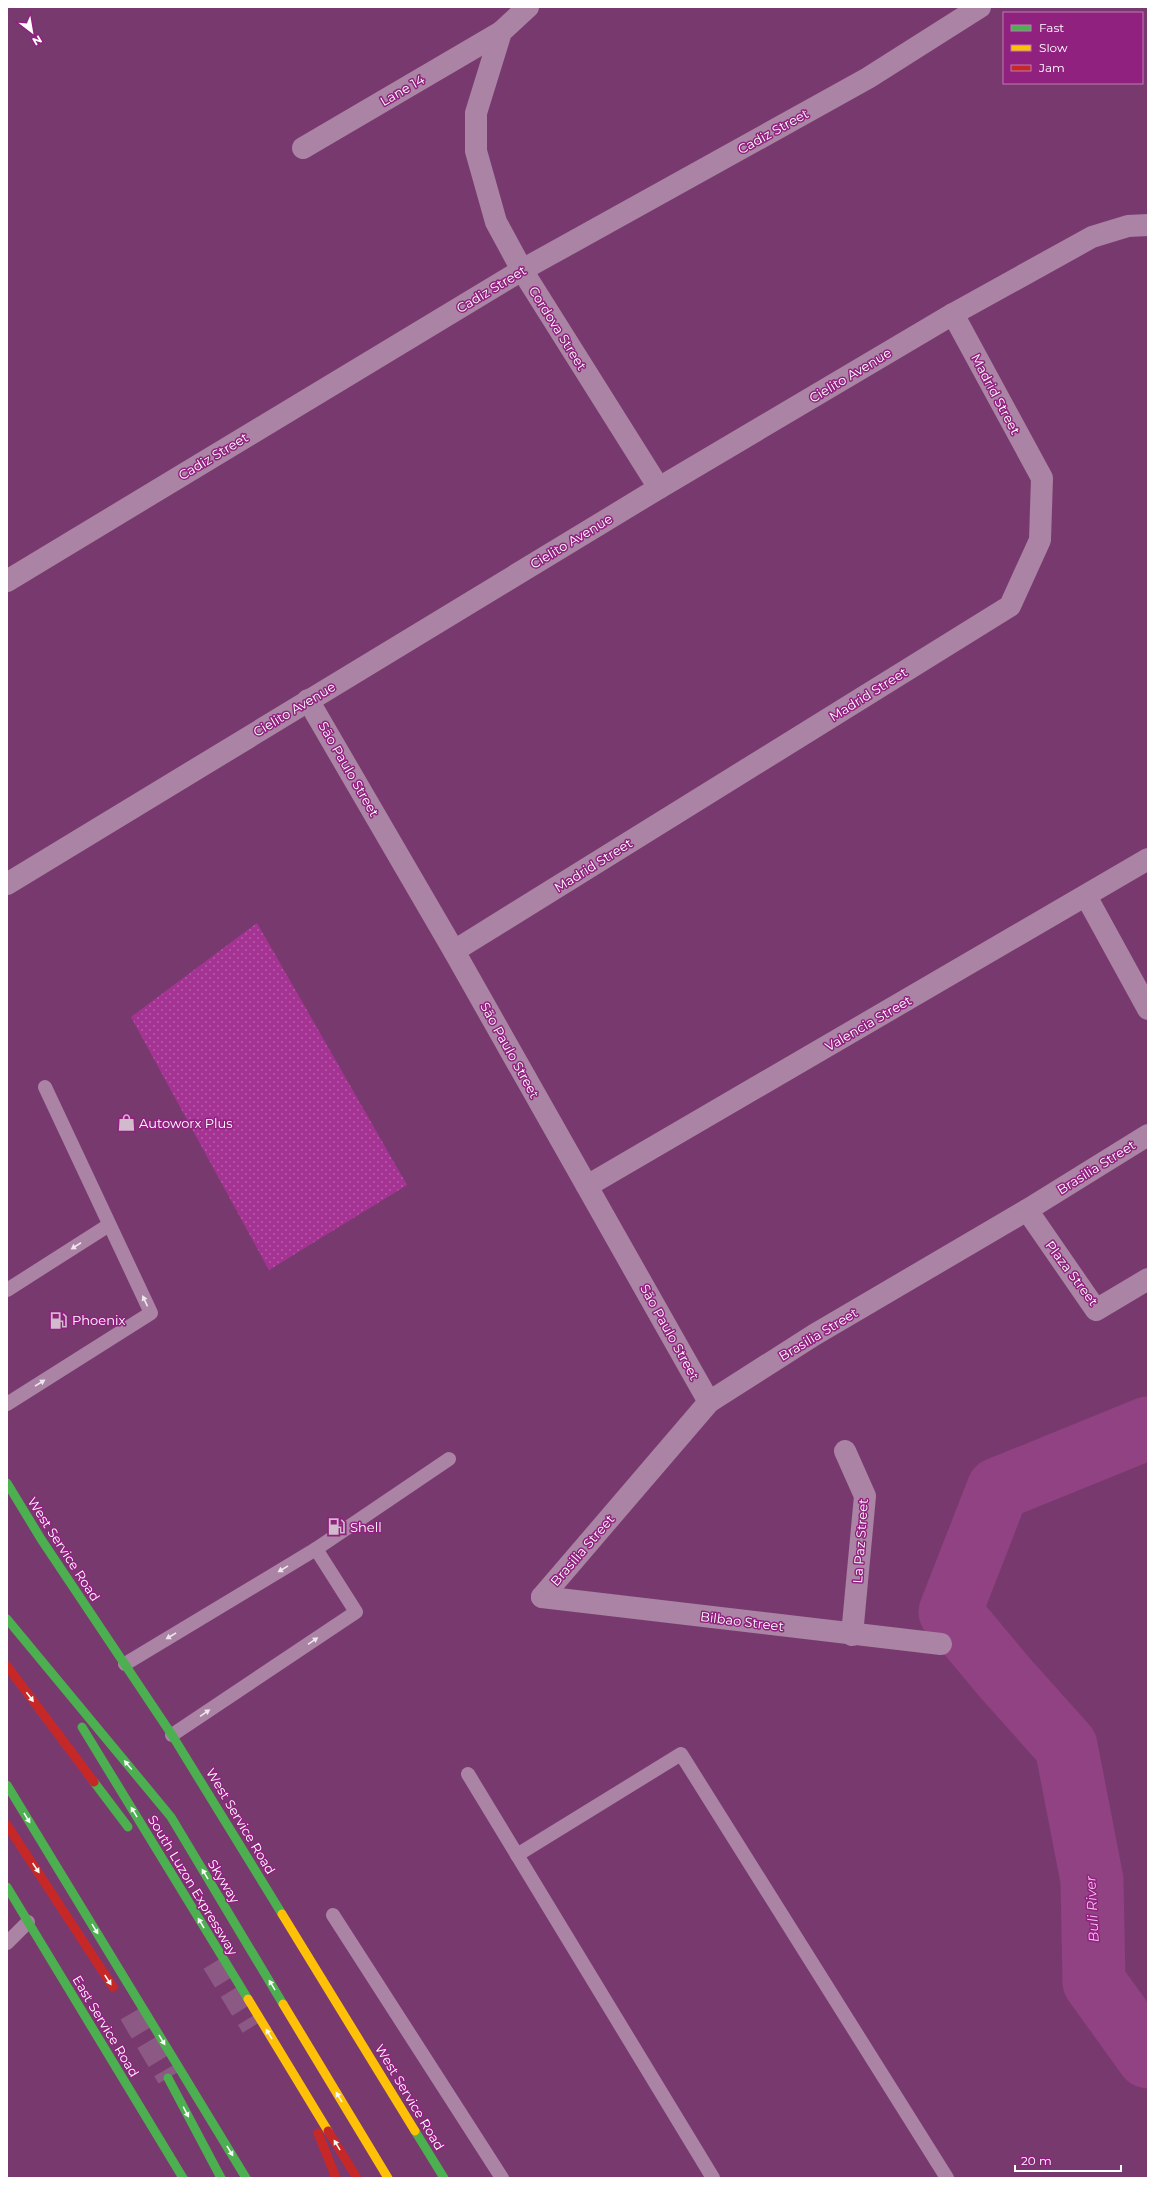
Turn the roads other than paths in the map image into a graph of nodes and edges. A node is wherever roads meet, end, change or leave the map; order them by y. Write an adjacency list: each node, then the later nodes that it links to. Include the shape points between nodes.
1 (528, 7): 3 (street)
2 (980, 7): 6 (street, Cadiz Street, via 868,78)
3 (501, 32): 4 (street, Lane 14); 6 (street, Cordova Street, via 476,113 476,151 496,222)
4 (303, 148)
5 (1148, 225): 7 (street, Cielito Avenue, via 1128,226 1092,238)
6 (522, 270): 8 (street, Cordova Street); 9 (street, Cadiz Street)
7 (953, 314): 8 (street, Cielito Avenue); 14 (street, Madrid Street, via 1042,478 1040,540 1010,606)
8 (659, 488): 10 (street, Cielito Avenue)
9 (7, 581)
10 (308, 700): 12 (street, Cielito Avenue); 14 (street, São Paulo Street)
11 (1148, 858): 13 (street, Valencia Street)
12 (7, 884)
13 (1086, 896): 15 (street); 18 (street, Valencia Street)
14 (454, 951): 18 (street, São Paulo Street)
15 (1148, 1009)
16 (45, 1087): 20 (lane)
17 (1148, 1135): 19 (street, Brasilia Street)
18 (587, 1186): 23 (street, São Paulo Street)
19 (1027, 1210): 21 (street, Plaza Street, via 1096,1310); 23 (street, Brasilia Street, via 814,1335)
20 (109, 1225): 22 (lane, one-way to 22); 24 (lane, one-way to 20, via 151,1312)
21 (1148, 1279)
22 (7, 1290)
23 (709, 1402): 29 (street, Brasilia Street)
24 (7, 1404)
25 (845, 1451): 31 (street, La Paz Street, via 864,1496)
26 (449, 1458): 28 (lane)
27 (7, 1483): 33 (main road, West Service Road, via 41,1539)
28 (316, 1549): 33 (lane, one-way to 33); 35 (lane, one-way to 28, via 356,1612)
29 (542, 1597): 31 (street, Bilbao Street)
30 (9, 1615): 52 (main road, South Luzon Expressway, one-way to 30); 53 (main road, Skyway, one-way to 30, via 171,1817)
31 (852, 1634): 32 (street, Bilbao Street)
32 (941, 1644)
33 (125, 1664): 35 (main road, West Service Road)
34 (7, 1666): 39 (main road, one-way to 39)
35 (172, 1735): 54 (main road, West Service Road)
36 (468, 1774): 40 (lane)
37 (7, 1785): 50 (main road, one-way to 50)
38 (7, 1825): 45 (main road, one-way to 45)
39 (136, 1838)
40 (517, 1855): 56 (lane); 57 (lane, via 681,1754)
41 (7, 1887): 43 (main road, East Service Road)
42 (333, 1915): 55 (lane)
43 (28, 1922): 44 (lane); 48 (main road, East Service Road)
44 (7, 1943)
45 (117, 1994)
46 (168, 2078): 49 (main road, one-way to 49)
47 (286, 2081): 51 (main road, via 316,2128)
48 (182, 2178)
49 (221, 2178)
50 (246, 2178)
51 (336, 2178)
52 (357, 2178)
53 (388, 2178)
54 (444, 2178)
55 (502, 2178)
56 (712, 2178)
57 (947, 2178)

